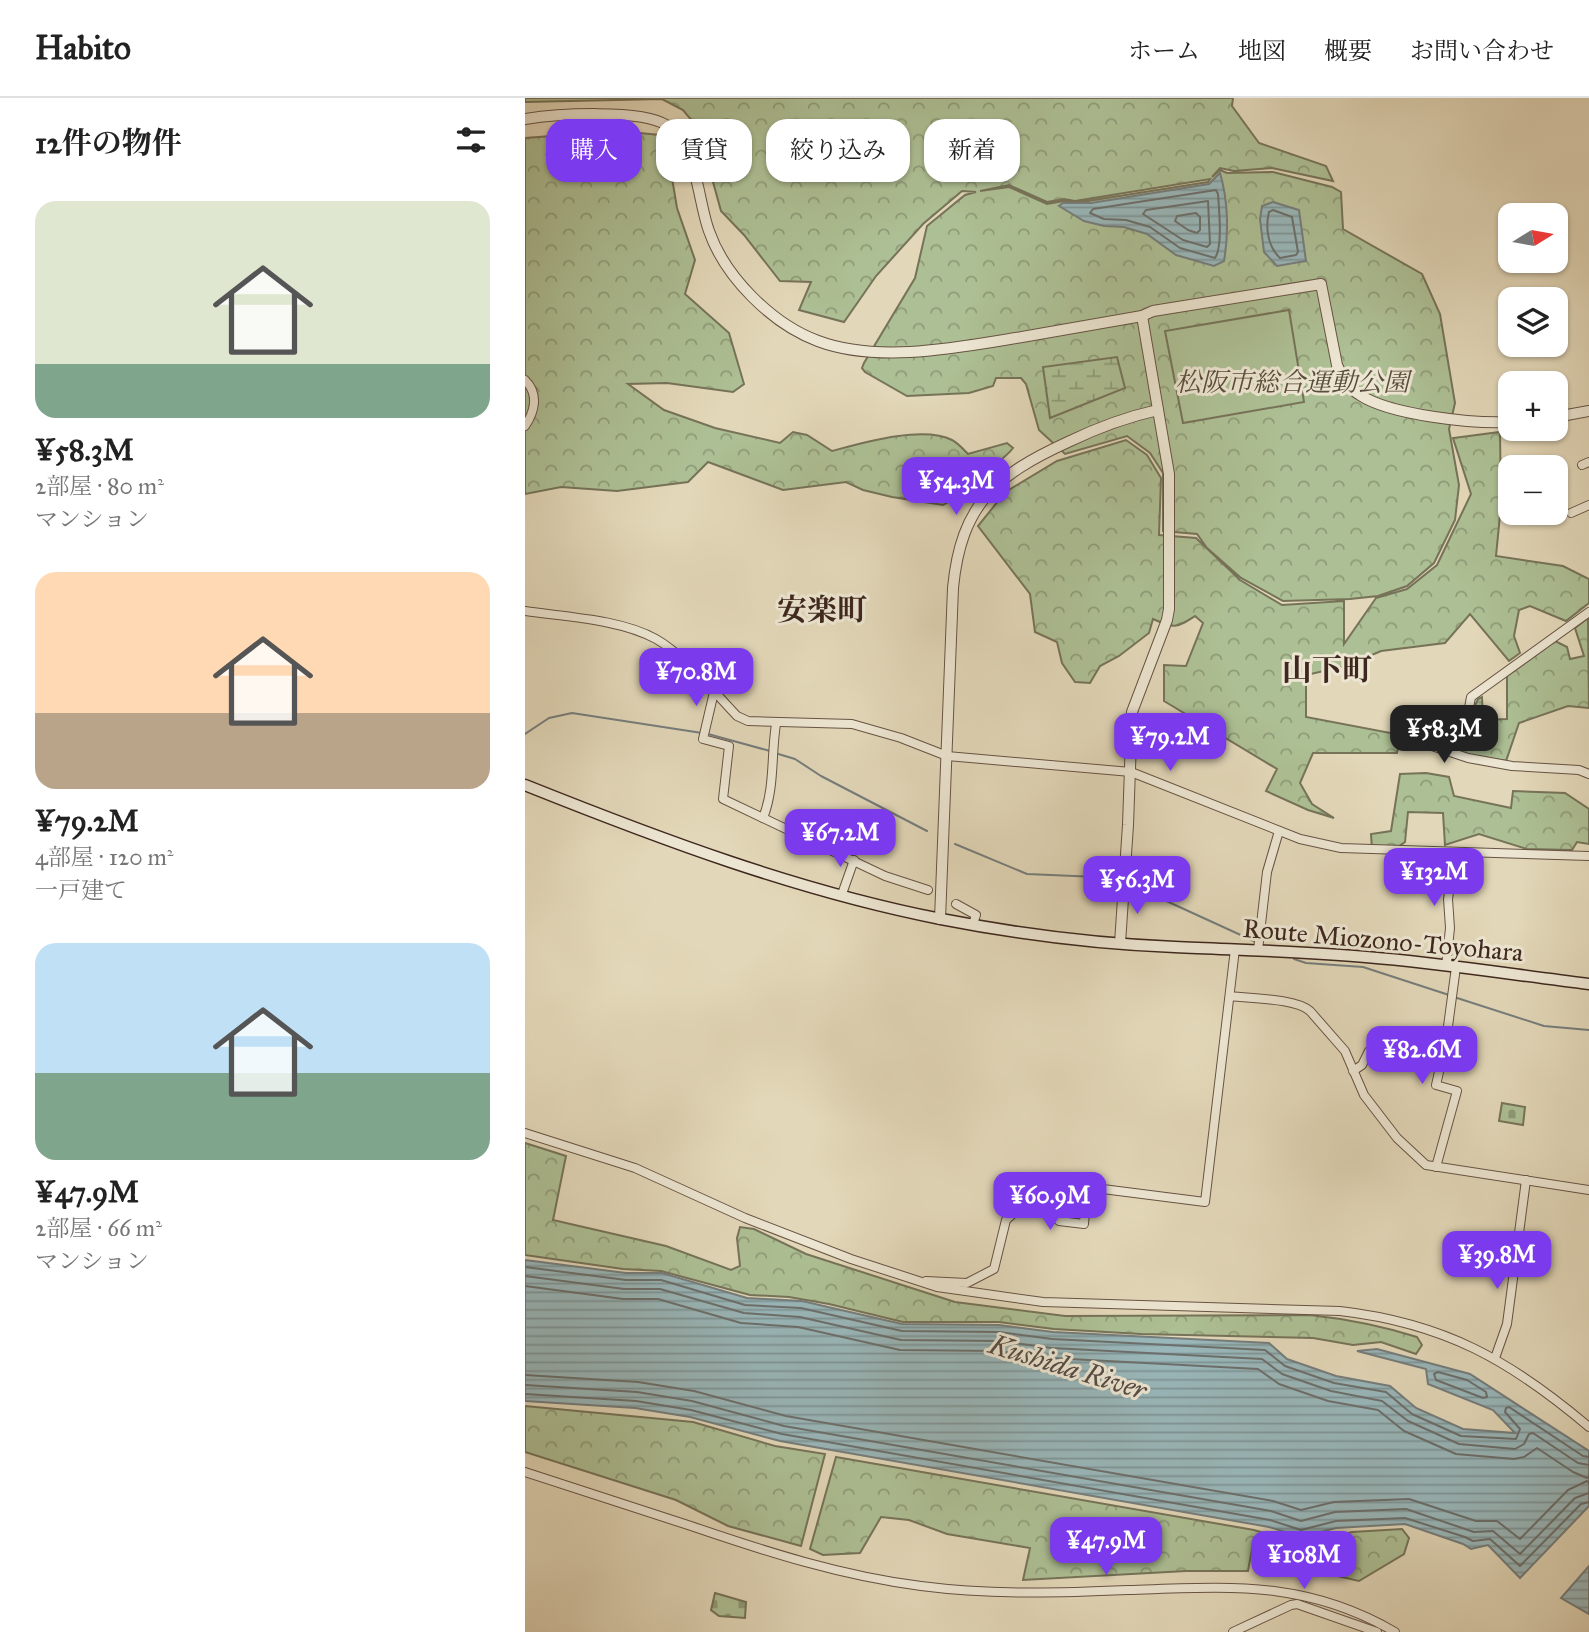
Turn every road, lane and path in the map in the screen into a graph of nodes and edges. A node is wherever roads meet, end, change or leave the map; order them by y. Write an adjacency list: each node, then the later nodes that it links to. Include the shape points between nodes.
1 (525, 119): 2 (street, via 600,115 664,124 685,145 708,230 734,276 760,305 823,343 928,352)
2 (1142, 316): 4 (street); 7 (street, via 1321,284 1337,365 1353,391 1418,414)
3 (525, 380): 8 (street, via 535,400)
4 (1158, 410): 15 (street, via 1113,422 1030,459 1006,475 981,504 966,531 955,569); 16 (street, via 1169,474 1169,614 1132,712)
5 (1589, 411): 6 (street)
6 (1568, 415)
7 (1498, 422)
8 (525, 426)
9 (1589, 505): 10 (street)
10 (1571, 513)
11 (525, 611): 13 (street, via 645,634 668,647)
12 (1589, 612): 17 (street, via 1471,697 1463,713 1418,723 1412,733 1417,741 1468,758)
13 (714, 692): 14 (street, via 743,720); 19 (street, via 703,739 729,746 723,799)
14 (776, 724): 15 (street, via 864,726); 19 (street, via 772,784)
15 (947, 756): 16 (street); 27 (street)
16 (1131, 772): 20 (street); 29 (street)
17 (1589, 774)
18 (525, 785): 25 (main road, Route Miozono-Toyohara, via 678,845)
19 (763, 818): 23 (street)
20 (1279, 831): 21 (street, via 1341,848); 31 (street, via 1267,872)
21 (1455, 853): 22 (street); 32 (street, via 1448,899)
22 (1589, 856)
23 (854, 860): 24 (street); 25 (street)
24 (928, 890)
25 (842, 894): 27 (main road, Route Miozono-Toyohara)
26 (956, 904): 28 (street, via 977,915)
27 (940, 919): 28 (main road, Route Miozono-Toyohara)
28 (973, 924): 29 (main road, Route Miozono-Toyohara)
29 (1120, 943): 30 (main road, Route Miozono-Toyohara)
30 (1235, 949): 31 (main road, Route Miozono-Toyohara); 34 (street)
31 (1258, 950): 32 (main road, Route Miozono-Toyohara)
32 (1451, 967): 33 (main road, Route Miozono-Toyohara); 38 (street, via 1452,996 1436,1085 1457,1091)
33 (1589, 984)
34 (1230, 996): 36 (street, via 1305,1006 1345,1051); 41 (street, via 1205,1202 1087,1187 1084,1224 1059,1221 1037,1192 1006,1220 994,1269 967,1283)
35 (1369, 1051): 36 (street, via 1362,1065)
36 (1353, 1070): 38 (street, via 1360,1089 1397,1138 1422,1163)
37 (525, 1133): 41 (street, via 635,1168 726,1211)
38 (1436, 1167): 39 (street)
39 (1525, 1180): 40 (street); 42 (street, via 1507,1324)
40 (1589, 1190)
41 (922, 1283): 42 (street, via 1044,1302 1363,1314 1431,1331)
42 (1495, 1357): 43 (street, via 1543,1388)
43 (1589, 1427)
44 (525, 1472): 47 (street, via 764,1552 839,1572 997,1592 1270,1589 1361,1614)
45 (1233, 1632): 46 (street, via 1297,1604)
46 (1377, 1632)
47 (1395, 1632)

